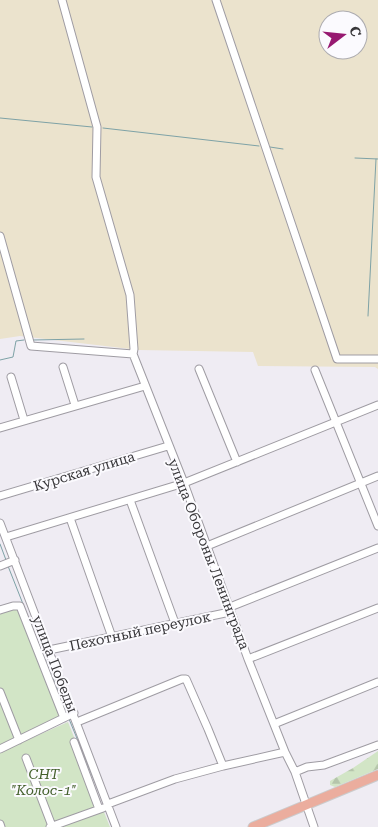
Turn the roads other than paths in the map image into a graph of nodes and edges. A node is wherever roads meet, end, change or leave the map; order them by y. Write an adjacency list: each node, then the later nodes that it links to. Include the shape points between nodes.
1 (62, 0): 4 (street, улица Обороны Ленинграда, via 97,127 96,177 130,295)
2 (216, 0): 5 (street, via 337,359)
3 (0, 236): 4 (street, via 31,346)
4 (133, 354): 10 (street, улица Обороны Ленинграда)
5 (378, 359)
6 (64, 367): 11 (street)
7 (200, 369): 17 (street)
8 (315, 370): 14 (street)
9 (11, 377): 13 (street)
10 (145, 386): 11 (street); 16 (street, улица Обороны Ленинграда)
11 (75, 405): 13 (street)
12 (378, 405): 14 (street)
13 (24, 420): 15 (street)
14 (336, 422): 17 (street); 20 (street)
15 (0, 428)
16 (168, 446): 19 (street, улица Обороны Ленинграда); 21 (street, Курская улица)
17 (238, 462): 19 (street)
18 (378, 476): 20 (street)
19 (184, 483): 22 (street); 27 (street, улица Обороны Ленинграда)
20 (360, 483): 25 (street); 27 (street)
21 (0, 496)
22 (130, 500): 23 (street); 34 (street)
23 (70, 518): 26 (street); 35 (street)
24 (0, 523): 26 (street, улица Победы)
25 (378, 526)
26 (6, 537): 29 (street, улица Победы)
27 (207, 546): 33 (street, улица Обороны Ленинграда)
28 (378, 548): 33 (street, Пехотный переулок)
29 (15, 560): 30 (street); 36 (street, улица Победы)
30 (0, 566)
31 (378, 608): 37 (street)
32 (0, 610): 41 (street, via 20,606)
33 (230, 610): 34 (street, Пехотный переулок); 37 (street, улица Обороны Ленинграда)
34 (174, 623): 35 (street, Пехотный переулок)
35 (112, 637): 36 (street, Пехотный переулок)
36 (49, 650): 40 (street, улица Победы)
37 (248, 659): 43 (street, улица Обороны Ленинграда)
38 (378, 682): 43 (street)
39 (0, 692): 44 (street)
40 (74, 713): 41 (street); 42 (street, улица Победы)
41 (64, 718): 44 (street)
42 (77, 722): 50 (street, via 186,679); 54 (street, улица Победы)
43 (274, 724): 48 (street, улица Обороны Ленинграда)
44 (19, 740): 47 (street)
45 (74, 742): 55 (street)
46 (378, 745): 51 (street)
47 (0, 749)
48 (286, 752): 50 (street); 51 (street, улица Обороны Ленинграда)
49 (26, 758): 56 (street)
50 (223, 766): 54 (street, via 175,779)
51 (295, 772): 53 (street, улица Обороны Ленинграда)
52 (378, 775): 53 (main road)
53 (309, 804): 58 (main road); 59 (street, улица Обороны Ленинграда)
54 (108, 805): 55 (street); 57 (street, улица Победы)
55 (99, 809): 56 (street)
56 (51, 827)
57 (116, 827)
58 (253, 827)
59 (314, 827)

